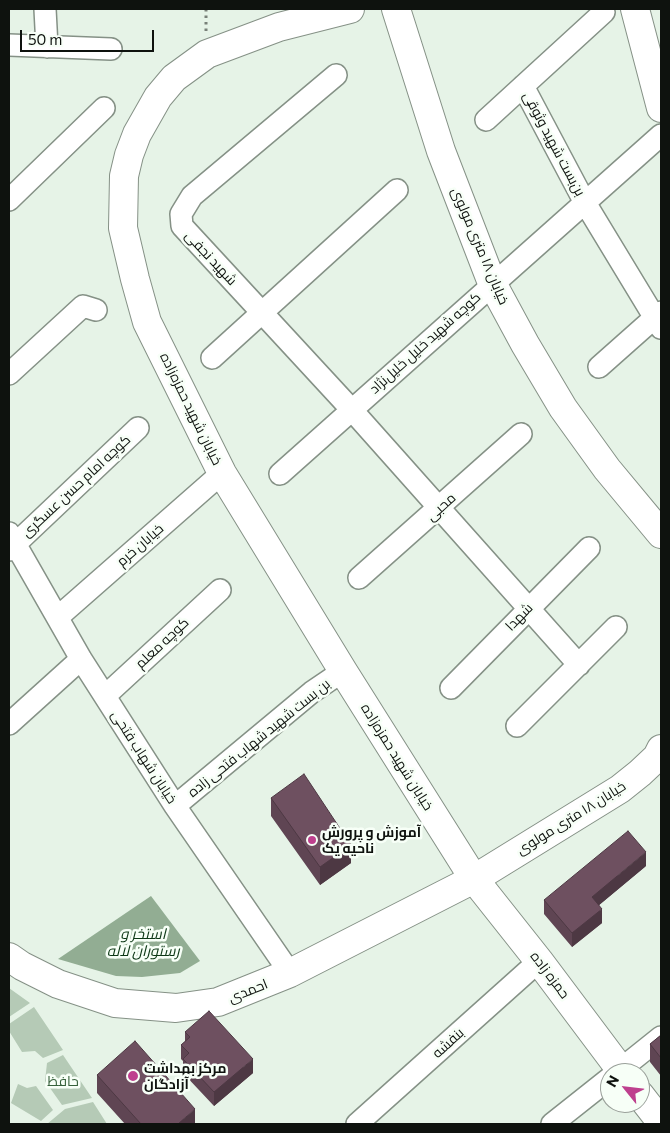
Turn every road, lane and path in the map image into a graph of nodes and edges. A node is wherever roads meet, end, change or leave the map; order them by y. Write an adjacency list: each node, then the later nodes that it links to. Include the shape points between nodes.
1 (45, 9): 7 (street)
2 (350, 9): 28 (street, خیابان شهید حمزه‌زاده, via 279,27 193,63 174,78 146,115 129,155 124,176 124,228 140,296 148,322)
3 (396, 9): 18 (street, خیابان ۱۸ متری مولوی, via 441,151)
4 (635, 9): 12 (street)
5 (604, 12): 10 (street, بن‌بست شهید وثوقی)
6 (9, 45): 7 (street)
7 (47, 47): 8 (street)
8 (111, 49)
9 (336, 75): 20 (street, شهید نجفی, via 192,196 181,214 182,226)
10 (523, 86): 13 (street, بن‌بست شهید وثوقی); 17 (street, بن‌بست شهید وثوقی)
11 (104, 108): 16 (street)
12 (661, 108)
13 (486, 120)
14 (661, 135): 17 (street, کوچه شهید خلیل خلیل‌نژاد)
15 (397, 190): 20 (street)
16 (9, 200)
17 (584, 201): 18 (street, کوچه شهید خلیل خلیل‌نژاد); 21 (street, بن‌بست شهید وثوقی)
18 (492, 283): 25 (street, کوچه شهید خلیل خلیل‌نژاد); 31 (street, خیابان ۱۸ متری مولوی, via 563,408 607,469)
19 (96, 310): 24 (street, via 83,306)
20 (262, 313): 22 (street); 25 (street, شهید نجفی)
21 (659, 319): 23 (street)
22 (212, 358)
23 (598, 367)
24 (9, 374)
25 (351, 408): 29 (street, کوچه شهید خلیل خلیل‌نژاد); 30 (street, شهید نجفی)
26 (138, 428): 32 (street, کوچه امام حسن عسگری)
27 (521, 434): 30 (street, محبی)
28 (222, 473): 37 (street, خیابان خرم); 41 (street, خیابان شهید حمزه‌زاده)
29 (280, 474)
30 (439, 508): 34 (street, محبی); 36 (street, شهید نجفی)
31 (661, 534)
32 (11, 543): 37 (street, خیابان شهاب فتحی)
33 (589, 548): 36 (street, شهدا)
34 (359, 578)
35 (220, 590): 43 (street, کوچه معلم)
36 (528, 608): 40 (street, شهید نجفی); 42 (street, شهدا)
37 (58, 617): 39 (street, خیابان شهاب فتحی)
38 (616, 627): 40 (street)
39 (81, 659): 43 (street, خیابان شهاب فتحی); 44 (street)
40 (579, 665): 45 (street)
41 (343, 671): 47 (street, بن بست شهید شهاب فتحی زاده, via 312,692); 48 (street, خیابان شهید حمزه‌زاده)
42 (450, 688)
43 (105, 696): 47 (street, خیابان شهاب فتحی)
44 (9, 724)
45 (517, 726)
46 (660, 756): 48 (street, خیابان ۱۸ متری مولوی, via 620,789)
47 (175, 806): 51 (street, خیابان شهاب فتحی)
48 (474, 879): 50 (street, حمزه زاده); 51 (street, احمدی)
49 (9, 957): 51 (street, احمدی, via 58,984 96,999 137,1006 176,1008 218,1002)
50 (539, 961): 53 (street, حمزه زاده); 58 (street, بنفشه)
51 (290, 973)
52 (661, 1037): 54 (street)
53 (610, 1063)
54 (629, 1063)
55 (600, 1086): 59 (street)
56 (650, 1108): 57 (street)
57 (661, 1122)
58 (357, 1124)
59 (552, 1124)

